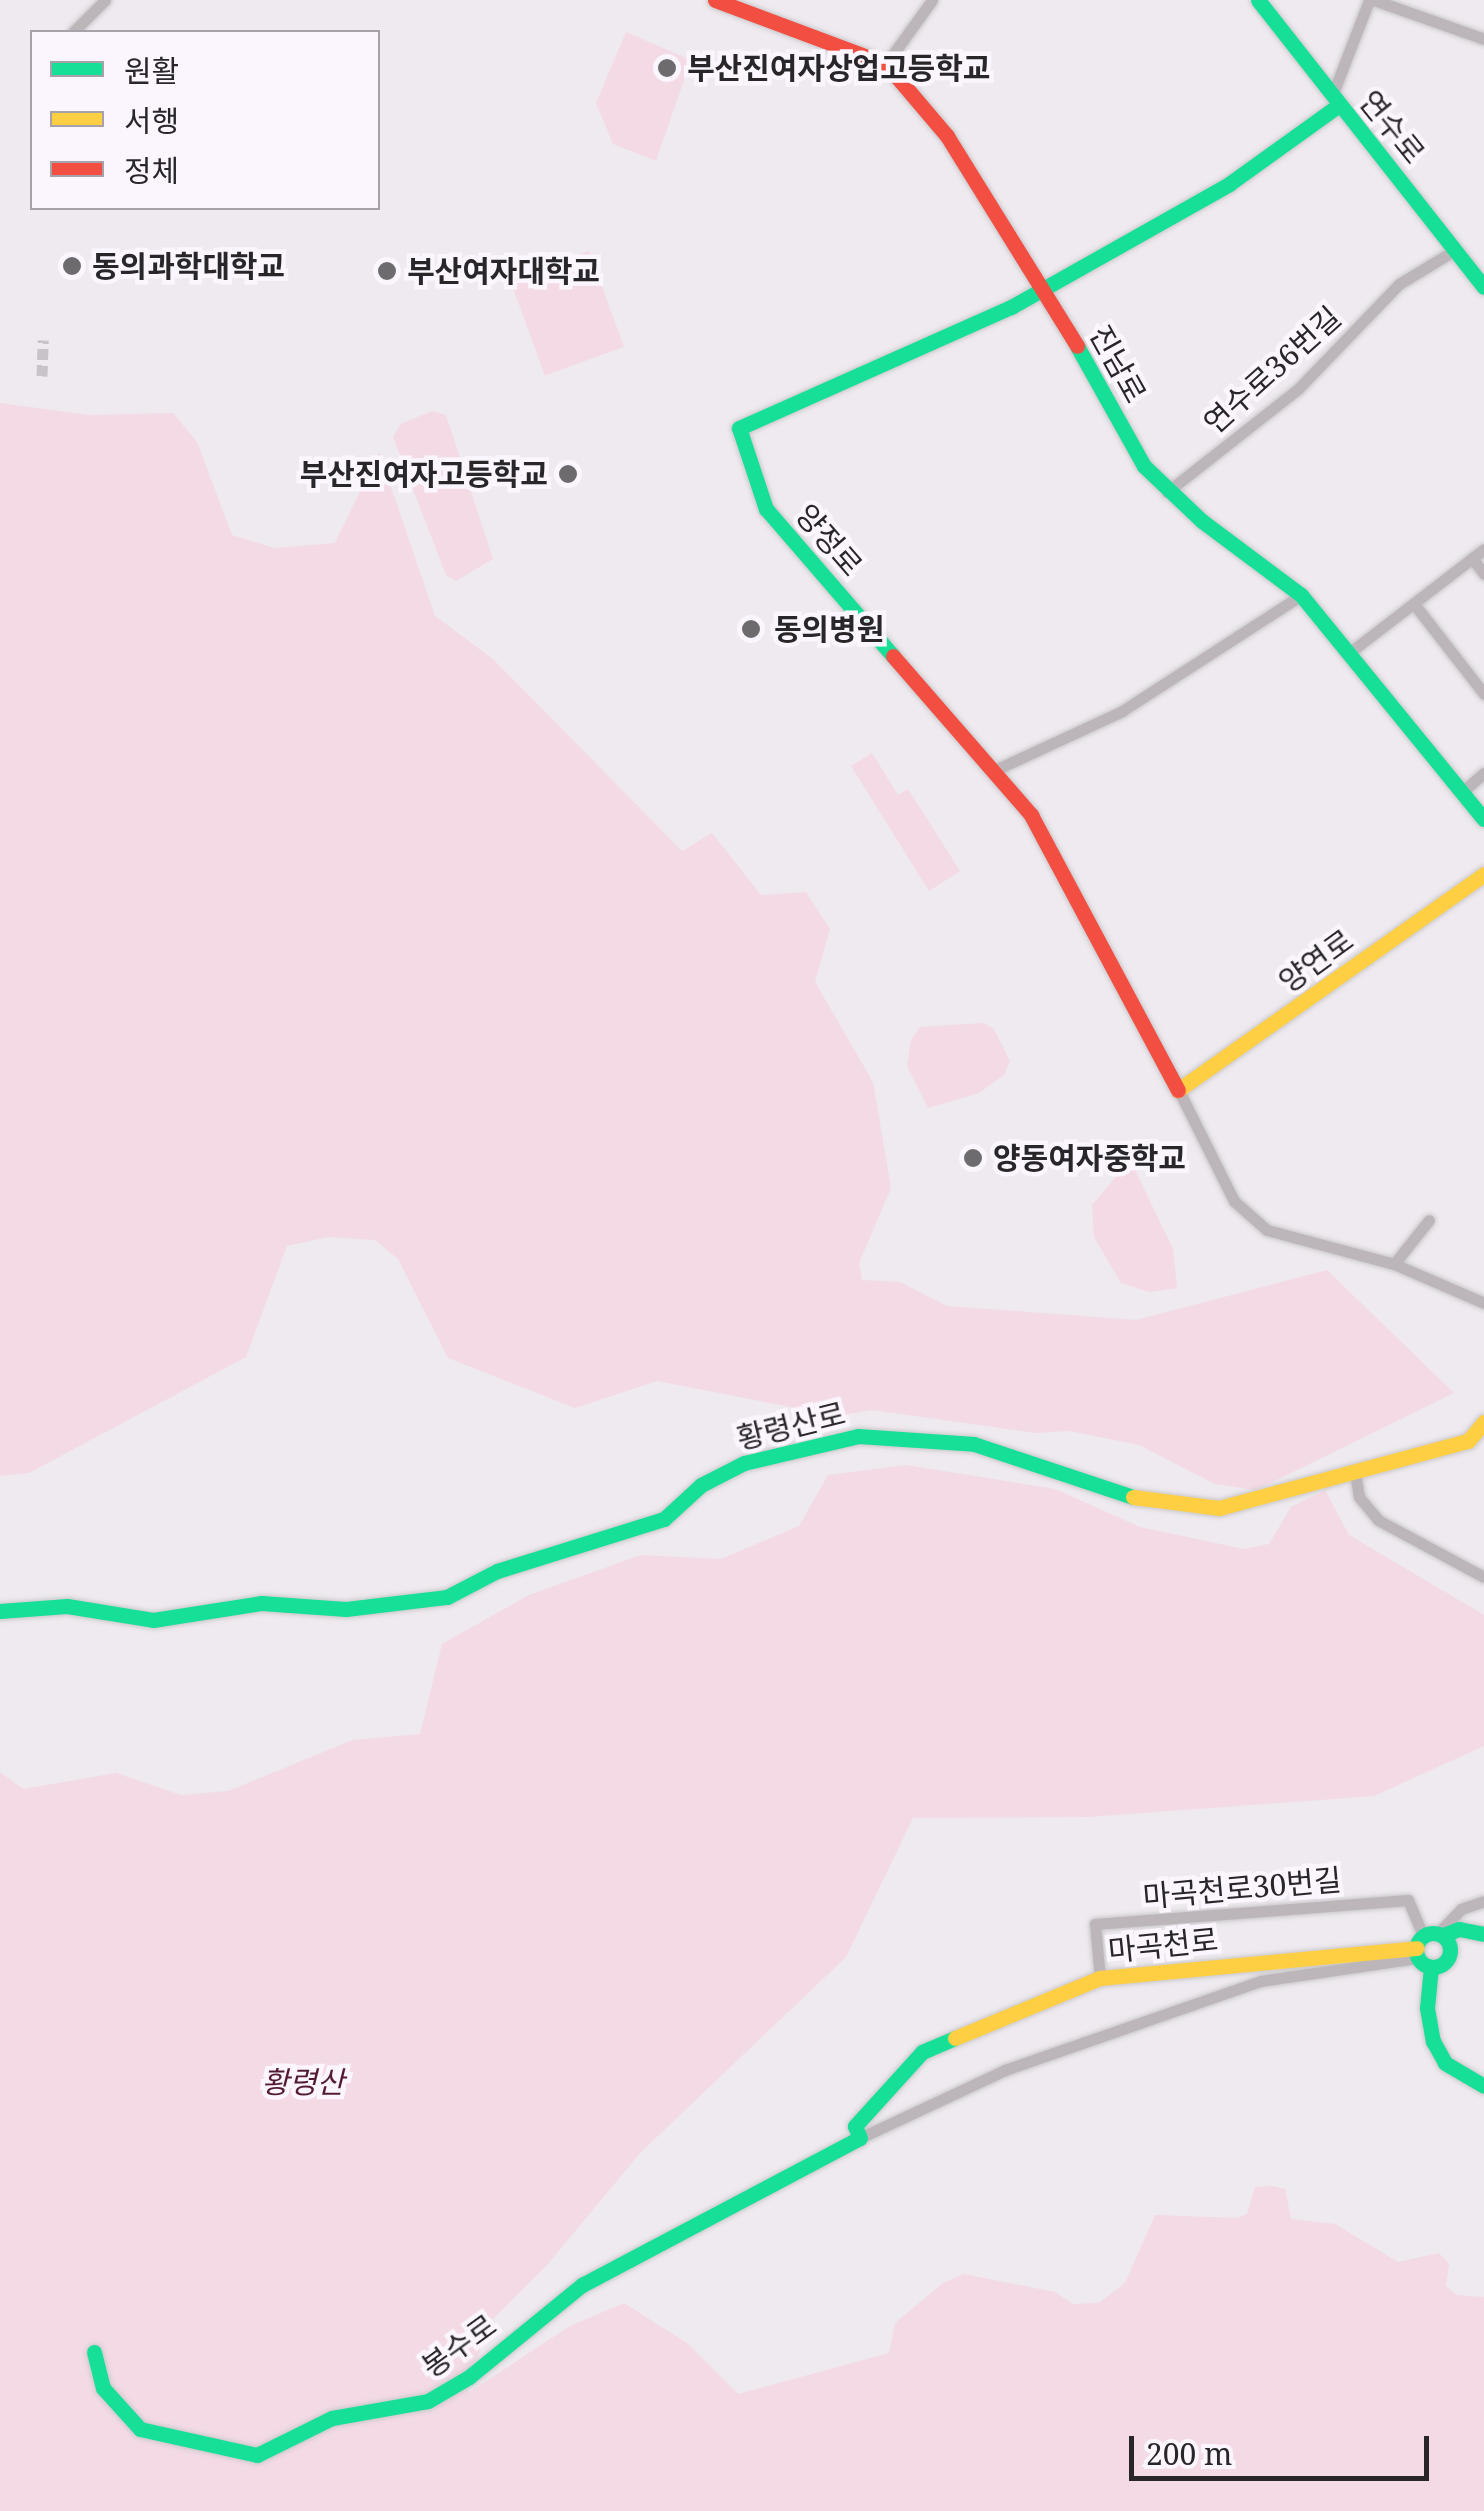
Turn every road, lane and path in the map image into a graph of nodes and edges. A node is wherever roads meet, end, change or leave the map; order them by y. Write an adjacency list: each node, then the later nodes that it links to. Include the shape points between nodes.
1 (106, 0): 6 (street)
2 (715, 0): 8 (street, 진남로)
3 (932, 0): 8 (street)
4 (1258, 0): 9 (street, 연수로)
5 (1371, 0): 7 (street); 9 (street)
6 (75, 30)
7 (1484, 39)
8 (886, 64): 12 (street, 진남로, via 947,136)
9 (1336, 101): 10 (street, 연수로); 12 (street, 양정로, via 1229,184)
10 (1455, 250): 11 (street, 연수로); 13 (street, 연수로36번길, via 1400,284 1298,389)
11 (1484, 286)
12 (1044, 288): 13 (street, 진남로, via 1144,466); 21 (street, 양정로, via 739,428 766,509)
13 (1167, 492): 17 (street, 진남로)
14 (1484, 549): 15 (street)
15 (1472, 558): 16 (street); 18 (street)
16 (1484, 574)
17 (1301, 594): 19 (street, 진남로); 21 (street, via 1122,711)
18 (1414, 604): 19 (street); 20 (street)
19 (1349, 653): 23 (street, 진남로)
20 (1484, 694)
21 (993, 771): 26 (street, 양정로, via 1031,815)
22 (1484, 773): 23 (street)
23 (1462, 792): 24 (street, 진남로)
24 (1484, 819)
25 (1484, 874): 26 (street, 양연로)
26 (1180, 1093): 28 (street, via 1234,1201 1267,1230)
27 (1429, 1220): 28 (street)
28 (1394, 1264): 29 (street)
29 (1484, 1304)
30 (1484, 1422): 31 (street, 황령산로, via 1468,1441)
31 (1355, 1472): 32 (street, via 1360,1497 1378,1520); 33 (street, 황령산로, via 1220,1508 1186,1506 1140,1499 974,1444 858,1436 744,1463 700,1485 664,1519 497,1571 447,1597 346,1609 260,1602 154,1620 67,1606)
32 (1484, 1577)
33 (0, 1611)
34 (1484, 1901): 36 (street, via 1461,1909)
35 (1484, 1938): 36 (street, 마곡천로, via 1460,1929)
36 (1431, 1946): 37 (street, 마곡천로); 37 (street, 마곡천로30번길, via 1408,1900 1095,1924); 38 (street, via 1427,2008 1433,2041 1446,2064); 39 (street, via 1260,1981 1005,2070)
37 (1100, 1978): 39 (street, 마곡천로, via 922,2052 855,2126)
38 (1484, 2086)
39 (860, 2138): 40 (street, 봉수로, via 582,2285 469,2377 428,2401 332,2418 257,2454 140,2429 102,2388)
40 (94, 2352)

